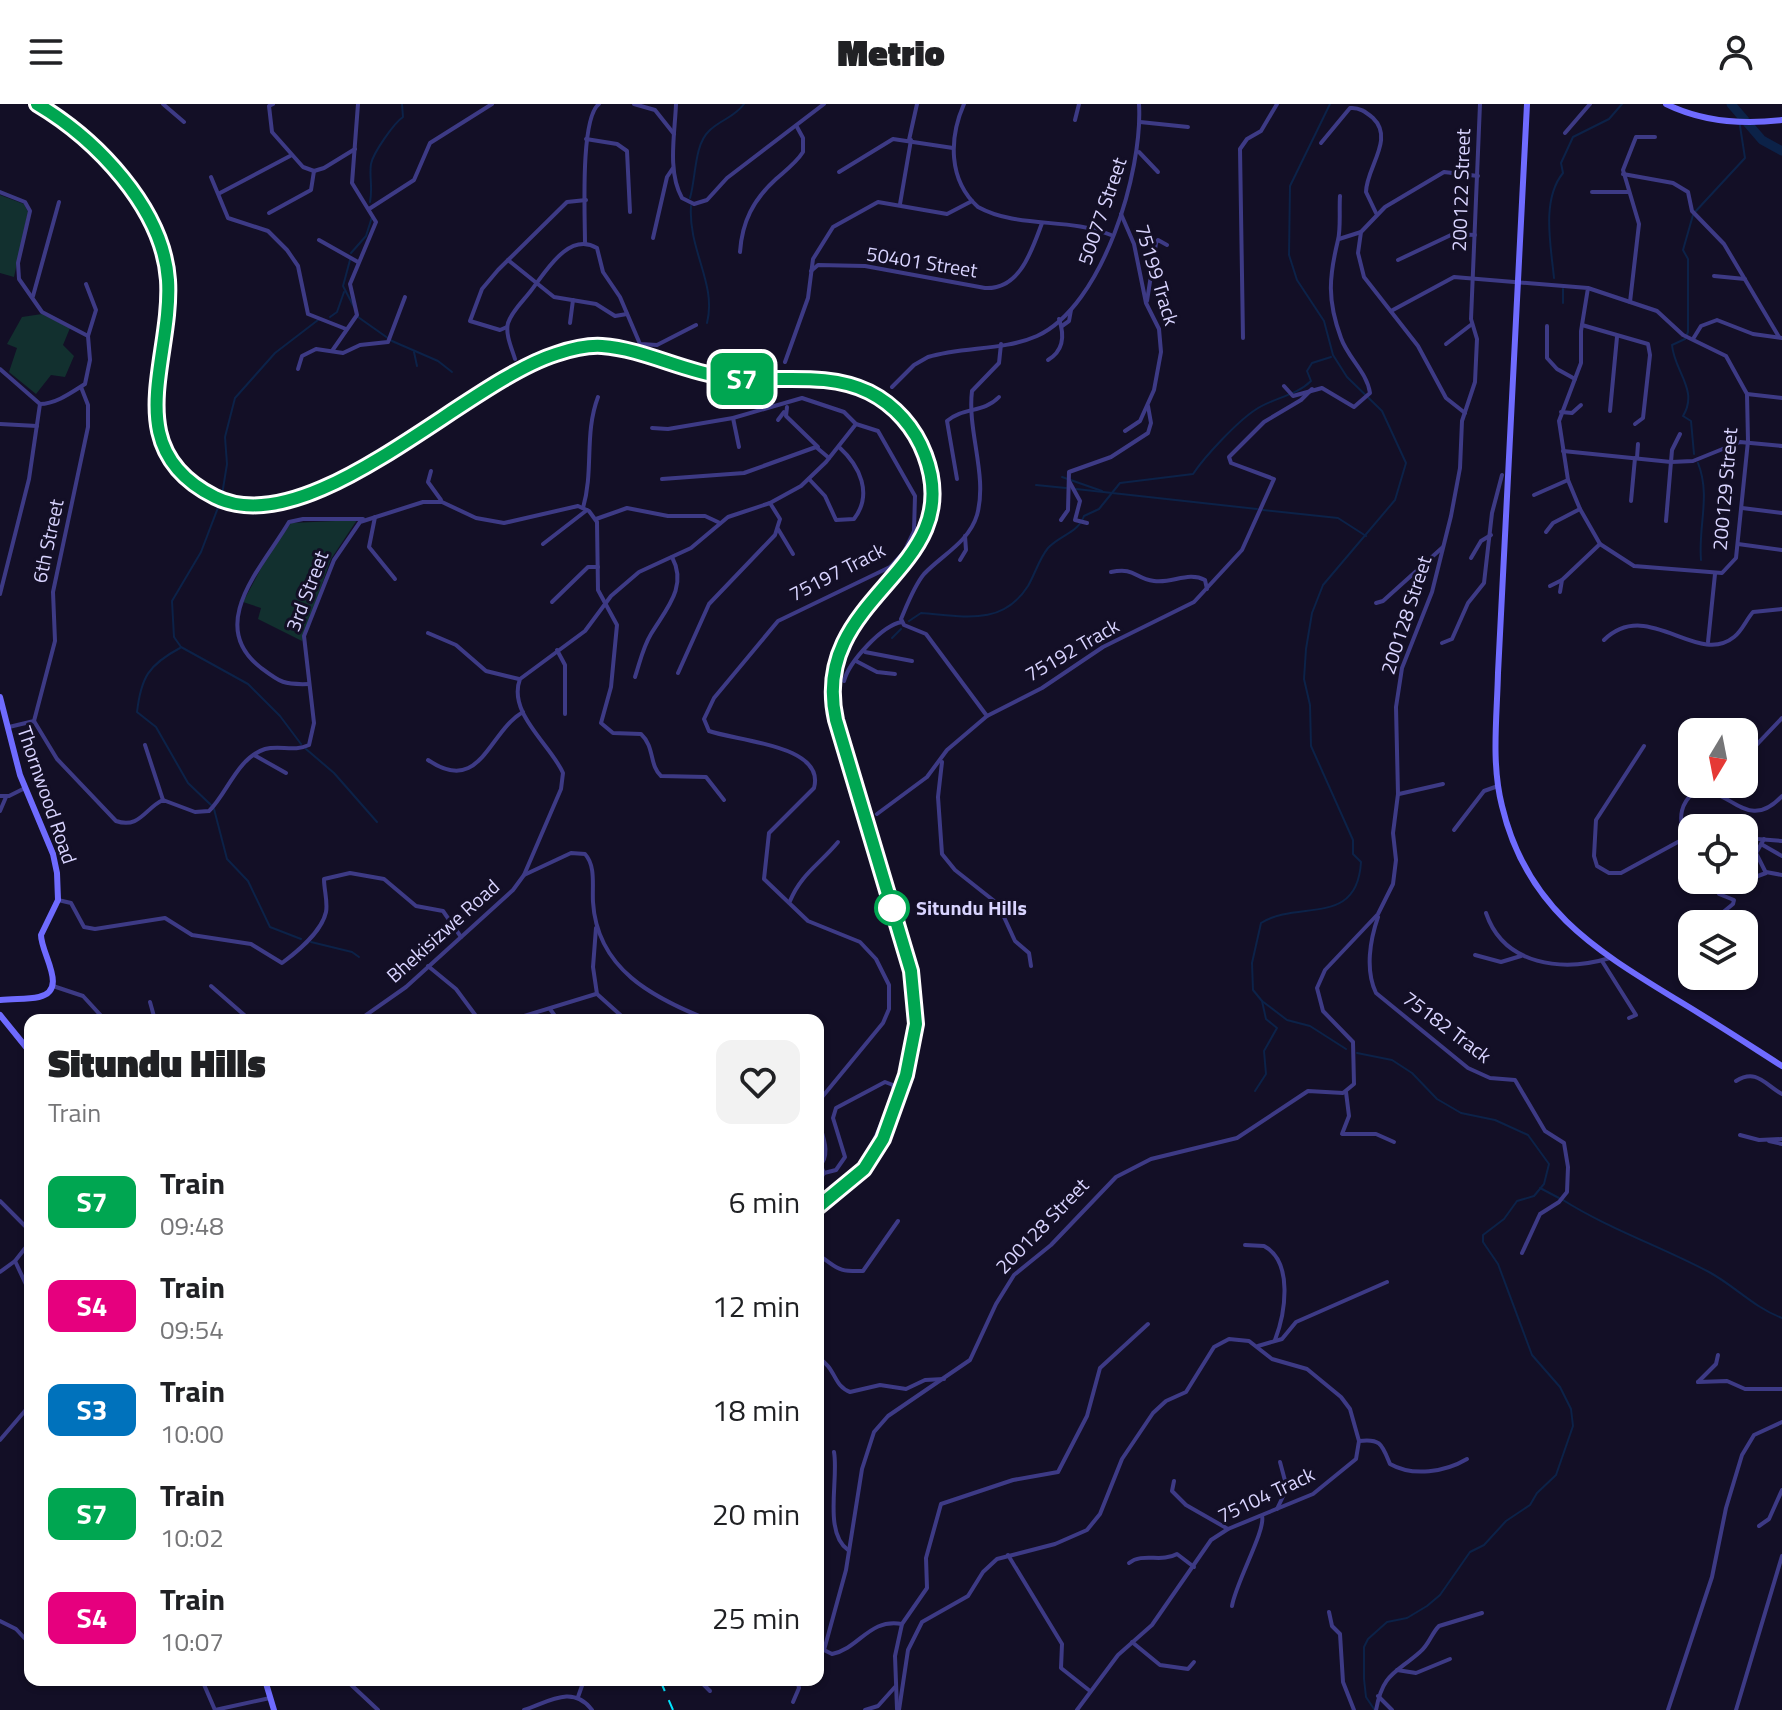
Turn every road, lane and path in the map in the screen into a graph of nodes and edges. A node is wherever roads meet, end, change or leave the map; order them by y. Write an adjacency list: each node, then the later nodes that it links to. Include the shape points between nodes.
1 (273, 104): 34 (street, via 272,132)
2 (358, 104): 32 (street)
3 (492, 104): 51 (street, via 430,143 414,180)
4 (599, 104): 28 (street, via 590,116)
5 (634, 104): 26 (street, via 655,110)
6 (676, 104): 26 (street)
7 (824, 104): 23 (street)
8 (917, 104): 29 (street)
9 (964, 104): 31 (street)
10 (1079, 104): 19 (street)
11 (1139, 104): 22 (street, 50077 Street)
12 (1277, 104): 96 (street, via 1261,131 1240,149)
13 (1480, 104): 40 (street, 200122 Street)
14 (1527, 104): 73 (street)
15 (1590, 104): 25 (street)
16 (1666, 104): 20 (street, via 1728,122)
17 (166, 105): 21 (street)
18 (1350, 106): 30 (street); 55 (street, via 1369,115 1381,131 1366,185 1366,198)
19 (1075, 120)
20 (1782, 120)
21 (184, 122)
22 (1140, 122): 24 (street); 33 (street, 50077 Street)
23 (797, 126): 35 (street, via 727,178 704,202 682,198); 65 (street, via 803,152 749,212)
24 (1188, 127)
25 (1565, 133)
26 (674, 134): 35 (street)
27 (1655, 137): 39 (street, via 1636,137)
28 (586, 139): 47 (street); 52 (street, via 627,151)
29 (910, 140): 31 (street); 37 (street, via 889,140); 50 (street)
30 (1321, 143)
31 (953, 148): 48 (street, via 959,179)
32 (355, 149): 36 (street); 51 (street, via 353,188)
33 (1139, 152): 38 (street); 53 (street, 50077 Street)
34 (290, 156): 36 (street); 45 (street)
35 (674, 167): 60 (street)
36 (314, 171): 54 (street, via 311,190)
37 (839, 172)
38 (1158, 172)
39 (1623, 174): 44 (street); 72 (street, via 1673,183 1688,192 1692,211 1719,237)
40 (1478, 176): 55 (street, via 1444,172); 59 (street, 200122 Street)
41 (211, 177): 45 (street)
42 (0, 192): 77 (street, via 28,206 18,272)
43 (1592, 192): 44 (street)
44 (1629, 192): 80 (street, via 1639,224)
45 (220, 193): 93 (street, via 228,218 268,231 287,250 298,266 308,314)
46 (1340, 196): 61 (street)
47 (586, 200): 63 (street); 66 (street, via 567,202)
48 (972, 201): 50 (street, via 947,214); 56 (street, via 993,213)
49 (59, 202): 77 (street)
50 (900, 204): 69 (street, via 872,203 833,227)
51 (369, 209): 68 (street, via 375,225)
52 (630, 212)
53 (1120, 212): 58 (street, 50077 Street); 81 (street, 75199 Track, via 1134,244)
54 (269, 213)
55 (1376, 213): 57 (street)
56 (1042, 223): 58 (street, via 1082,224); 69 (street, 50401 Street, via 1020,272 1000,287 865,266 817,265)
57 (1361, 232): 61 (street); 83 (street, via 1361,271)
58 (1111, 235): 82 (street, 50077 Street, via 1093,283)
59 (1475, 235): 67 (street, via 1453,234); 71 (street, 200122 Street)
60 (653, 238)
61 (1339, 239): 111 (street, via 1331,259 1329,290 1339,334 1368,384 1366,399 1354,407 1327,390)
62 (319, 240): 68 (street)
63 (585, 244): 74 (street, via 564,251); 84 (street, via 596,246 603,272)
64 (1167, 245): 81 (street, via 1156,243)
65 (740, 252)
66 (508, 260): 74 (street); 92 (street, via 485,284 470,321 500,330)
67 (1398, 260)
68 (358, 262): 93 (street, via 350,284 358,312)
69 (811, 272): 104 (street, via 807,301)
70 (1714, 276): 72 (street)
71 (1474, 277): 73 (street); 83 (street, via 1450,279); 87 (street, 200128 Street)
72 (1745, 279): 97 (street)
73 (1519, 281): 76 (street); 224 (street, via 1498,673)
74 (538, 282): 79 (street, via 550,295); 92 (street)
75 (86, 284): 94 (street, via 96,310)
76 (1588, 288): 80 (street, 200129 Street); 89 (street, 200129 Street)
77 (33, 296): 94 (street, via 42,312)
78 (405, 297): 101 (street, via 388,342)
79 (573, 300): 84 (street, via 596,304 615,316); 86 (street)
80 (1630, 302): 98 (street, 200129 Street, via 1661,313)
81 (1146, 303): 118 (street, 75199 Track, via 1159,329 1161,352 1158,381)
82 (1072, 307): 85 (street, 50077 Street); 90 (street)
83 (1391, 311): 124 (street, via 1446,398)
84 (627, 314): 88 (street, via 642,344 658,344)
85 (1059, 319): 90 (street); 99 (street, 50077 Street, via 1035,337)
86 (570, 323)
87 (1472, 324): 100 (street); 124 (street, 200128 Street, via 1477,339 1475,382)
88 (696, 325)
89 (1582, 325): 95 (street); 107 (street, 200129 Street)
90 (1062, 326): 103 (street, via 1059,352)
91 (1547, 326): 107 (street, via 1547,358)
92 (507, 327): 102 (street)
93 (346, 329): 101 (street)
94 (88, 336): 109 (street, via 89,373)
95 (1617, 337): 122 (street); 131 (street, via 1643,341 1650,349 1643,418)
96 (1243, 338)
97 (1780, 338): 98 (street, via 1717,320 1701,326)
98 (1692, 339): 112 (street, 200129 Street, via 1732,361)
99 (1001, 344): 110 (street, 50077 Street, via 921,360); 121 (street, via 999,363 972,391)
100 (1446, 344)
101 (332, 351): 106 (street, via 312,350 302,356)
102 (515, 359)
103 (1048, 360)
104 (785, 362)
105 (0, 369): 117 (street)
106 (298, 369)
107 (1575, 379): 123 (street, 200129 Street)
108 (1284, 386): 111 (street, via 1293,396)
109 (81, 387): 117 (street, via 56,403); 214 (street, 6th Street, via 88,405 88,430 53,592 55,641)
110 (892, 387)
111 (1312, 389): 187 (street, 75192 Track, via 1264,422 1228,460 1271,475 1274,483 1245,545)
112 (1747, 394): 115 (street); 136 (street, 200129 Street)
113 (598, 397): 158 (street, via 589,428)
114 (999, 397): 121 (street, via 988,408)
115 (1782, 398)
116 (792, 400): 120 (street); 127 (street, 75197 Track); 130 (street, 75197 Track, via 810,399 832,407 852,416)
117 (40, 404): 132 (street)
118 (1147, 404): 134 (street, 75199 Track, via 1139,423); 151 (street, via 1148,433 1111,457 1070,471)
119 (1581, 405): 125 (street)
120 (787, 407): 128 (street); 141 (street, via 786,416)
121 (971, 410): 150 (street, via 946,422); 171 (street, via 980,497 975,522)
122 (1610, 411)
123 (1561, 412): 125 (street); 142 (street, 200129 Street)
124 (1465, 413): 175 (street, 200128 Street)
125 (1572, 413): 126 (street)
126 (1582, 416)
127 (733, 418): 133 (street, 75197 Track); 139 (street)
128 (778, 420)
129 (0, 424): 132 (street)
130 (856, 424): 140 (street); 245 (street, 75197 Track, via 878,431 909,480 916,507 911,540 890,567 778,621 714,698 704,719 709,731 796,752 810,765 814,788 778,820 768,837 764,879)
131 (1635, 424)
132 (37, 426): 189 (street)
133 (652, 428)
134 (1125, 431)
135 (1680, 434): 145 (street)
136 (1748, 441): 138 (street); 145 (street, via 1730,443 1693,461); 157 (street, 200129 Street)
137 (1638, 444): 144 (street)
138 (1782, 446)
139 (739, 447)
140 (839, 447): 143 (street); 149 (street, via 851,458 863,484 864,502 854,519 836,520)
141 (819, 448): 143 (street); 148 (street, via 744,473)
142 (1563, 451): 144 (street); 152 (street, 200129 Street)
143 (829, 458): 149 (street)
144 (1636, 458): 145 (street); 154 (street)
145 (1671, 462): 165 (street)
146 (431, 471): 155 (street, via 428,482)
147 (1502, 475): 170 (street)
148 (662, 479)
149 (809, 479): 156 (street)
150 (957, 479)
151 (1068, 479): 164 (street, via 1068,510); 167 (street, via 1080,501 1075,521)
152 (1568, 480): 153 (street); 159 (street, 200129 Street)
153 (1534, 495)
154 (1631, 501)
155 (442, 502): 158 (street, via 476,518 504,523 566,508); 161 (street)
156 (770, 503): 166 (street); 168 (street, via 780,519)
157 (1742, 508): 160 (street); 174 (street, 200129 Street)
158 (585, 509): 162 (street); 172 (street)
159 (1580, 509): 169 (street); 173 (street, 200129 Street)
160 (1782, 513)
161 (376, 515): 163 (street); 184 (street, via 369,547)
162 (596, 519): 166 (street, via 627,508 705,516); 181 (street)
163 (364, 520): 208 (street, 3rd Street, via 334,560 306,630); 208 (street, via 289,522 253,578 238,614 236,637 251,660 284,684)
164 (1061, 520)
165 (1666, 521)
166 (720, 523): 178 (street)
167 (1087, 523)
168 (778, 529): 177 (street); 203 (street, via 709,604)
169 (1546, 532)
170 (1491, 535): 179 (street); 198 (street, via 1484,583 1452,639)
171 (965, 536): 180 (street); 194 (street, via 922,576)
172 (543, 544)
173 (1600, 544): 183 (street, 200129 Street, via 1638,568); 185 (street)
174 (1738, 544): 176 (street); 183 (street, 200129 Street, via 1730,568)
175 (1444, 545): 191 (street); 226 (street, 200128 Street, via 1402,668 1395,720)
176 (1782, 550)
177 (793, 554)
178 (672, 557): 192 (street, via 639,572); 205 (street, via 679,571 673,601 651,634)
179 (1471, 558)
180 (960, 560)
181 (598, 567): 190 (street, via 588,567); 192 (street, via 599,596)
182 (1111, 572): 187 (street, via 1135,571 1155,581 1195,576 1205,580)
183 (1715, 574): 197 (street)
184 (395, 579)
185 (1562, 580): 186 (street); 188 (street)
186 (1550, 586)
187 (1207, 589): 212 (street, 75192 Track, via 1177,613 1103,647 1042,688)
188 (1560, 592)
189 (0, 594)
190 (552, 602)
191 (1376, 603)
192 (605, 604): 199 (street, via 585,631); 230 (street, via 617,625 611,687 600,720 613,733 641,734 652,746 659,775 706,777)
193 (1782, 609): 197 (street, via 1753,612 1734,637)
194 (902, 622): 200 (street, via 893,624); 212 (street, via 926,634)
195 (428, 633): 206 (street, via 456,645 486,671)
196 (1604, 640): 197 (street, via 1617,628 1634,624)
197 (1708, 642)
198 (1442, 643)
199 (557, 650): 206 (street); 211 (street, via 565,665)
200 (865, 652): 201 (street); 202 (street)
201 (856, 661): 204 (street, via 875,672); 207 (street)
202 (912, 661)
203 (678, 673)
204 (895, 674)
205 (635, 677)
206 (520, 680): 210 (street, Bhekisizwe Road, via 517,694)
207 (844, 681)
208 (309, 684): 219 (street, 3rd Street, via 314,723 309,745 297,750 269,748)
209 (0, 697): 215 (street, Thornwood Road)
210 (523, 712): 220 (street, via 486,754 460,771); 242 (street, Bhekisizwe Road, via 563,773)
211 (565, 714)
212 (987, 716): 221 (street, 75192 Track)
213 (1782, 718): 216 (street)
214 (34, 721): 215 (street); 229 (street, via 57,759 116,821 139,820)
215 (7, 727): 225 (street, Thornwood Road)
216 (1758, 743)
217 (145, 745): 229 (street)
218 (1644, 746): 239 (street, via 1596,820 1597,866 1621,873)
219 (254, 755): 222 (street); 229 (street, via 209,811 195,812)
220 (428, 760)
221 (942, 760): 232 (street, 75192 Track); 255 (street, via 942,854 998,904 1015,941 1029,953)
222 (286, 773)
223 (1443, 784): 226 (street)
224 (1498, 786): 234 (street, via 1484,791); 253 (street, via 1510,834 1533,885)
225 (25, 788): 227 (street); 244 (street, Thornwood Road, via 53,854)
226 (1398, 794): 248 (street, 200128 Street, via 1396,871)
227 (3, 796): 231 (street)
228 (1782, 796): 233 (street, via 1758,812 1704,791 1693,793)
229 (163, 800)
230 (724, 800)
231 (0, 811)
232 (877, 814)
233 (1682, 814)
234 (1454, 830)
235 (1758, 840): 236 (street)
236 (1763, 841): 237 (street); 240 (street); 241 (street, via 1756,858)
237 (1782, 841)
238 (838, 842): 245 (street, via 825,860 809,868)
239 (1678, 843)
240 (1782, 856)
241 (1766, 872): 243 (street); 246 (street, via 1720,890 1734,900)
242 (524, 875): 249 (street, via 571,853 585,854 592,866); 250 (street, Bhekisizwe Road)
243 (1782, 875)
244 (58, 900): 250 (street, via 71,903 79,923 91,929 162,918 205,938 251,944 279,963 305,944 326,910 324,879 350,873 384,879 416,906 446,913); 256 (street, via 41,935)
245 (790, 901): 280 (street, via 808,921 860,942 889,985 883,1023)
246 (1726, 910)
247 (1486, 913): 252 (street, via 1491,927)
248 (1378, 914): 278 (street, via 1325,970 1317,988 1323,1011 1353,1042 1355,1080); 291 (street, 75182 Track, via 1371,946 1376,993 1468,1068 1490,1078 1515,1080 1545,1131 1564,1143 1567,1192 1540,1214)
249 (596, 926): 258 (street); 270 (street, via 610,958 628,978)
250 (461, 937): 254 (street, Bhekisizwe Road)
251 (1475, 955): 252 (street, via 1501,962)
252 (1523, 956): 253 (street, via 1544,964)
253 (1606, 960): 272 (street, via 1636,1015); 276 (street)
254 (428, 966): 265 (street, Bhekisizwe Road); 266 (street, via 456,989)
255 (1031, 966)
256 (53, 986): 259 (street, via 42,996); 262 (street, via 83,996)
257 (211, 986): 264 (street)
258 (597, 994): 261 (street); 269 (street)
259 (1, 1001)
260 (150, 1002): 263 (street)
261 (550, 1009): 267 (street); 268 (street)
262 (100, 1014)
263 (153, 1014)
264 (243, 1014)
265 (368, 1014)
266 (475, 1014)
267 (532, 1014)
268 (554, 1014)
269 (619, 1014)
270 (697, 1014)
271 (0, 1015): 274 (street)
272 (1629, 1018)
273 (0, 1022): 274 (street)
274 (12, 1030): 275 (street)
275 (24, 1045)
276 (1782, 1066)
277 (1736, 1081): 279 (street, via 1760,1078)
278 (1346, 1092): 282 (street, via 1349,1116 1342,1134 1376,1134); 302 (street, 200128 Street, via 1308,1091 1237,1138 1151,1159 1116,1177 1051,1245 1014,1275 975,1354)
279 (1782, 1094)
280 (824, 1095)
281 (1740, 1135): 283 (street)
282 (1394, 1142)
283 (1782, 1142)
284 (872, 1145): 285 (street, via 894,1095 893,1085 885,1082 846,1100 834,1112 845,1157 839,1168)
285 (824, 1173)
286 (0, 1201): 288 (street)
287 (898, 1221): 293 (street, via 863,1271 845,1272)
288 (24, 1225)
289 (1245, 1245): 298 (street, via 1264,1246 1277,1259 1285,1304)
290 (24, 1250): 292 (street)
291 (1522, 1253)
292 (15, 1261): 294 (street); 295 (street)
293 (824, 1261)
294 (0, 1272)
295 (24, 1280)
296 (1387, 1282): 298 (street, via 1296,1322)
297 (1148, 1324): 326 (street, via 1100,1368 1087,1416 1058,1472 1004,1482 941,1504 926,1558 927,1588)
298 (1273, 1342): 299 (street)
299 (1258, 1346): 307 (street, via 1278,1362 1307,1369 1341,1397 1355,1420); 318 (street, via 1229,1339 1214,1347 1186,1392 1153,1413 1122,1459 1091,1525 1071,1538)
300 (1718, 1355): 303 (street, via 1698,1383 1727,1381 1745,1389)
301 (824, 1361): 302 (street, via 840,1387 850,1392 880,1385 906,1389 925,1380)
302 (946, 1379): 317 (street, 200128 Street, via 888,1416 874,1432 859,1480)
303 (1782, 1389)
304 (24, 1412): 306 (street)
305 (1782, 1422): 360 (street, via 1754,1435 1742,1455 1712,1577)
306 (0, 1440)
307 (1359, 1441): 309 (street, via 1381,1442 1390,1464 1409,1472 1436,1471); 313 (street, 75104 Track, via 1356,1459 1340,1474)
308 (834, 1452): 317 (street, via 836,1532)
309 (1467, 1459)
310 (1280, 1462): 313 (street, via 1287,1488)
311 (1174, 1481): 316 (street, via 1172,1491 1186,1505)
312 (1782, 1490): 315 (street, via 1769,1519)
313 (1276, 1511): 314 (street, 75104 Track)
314 (1262, 1516): 316 (street, 75104 Track); 322 (street, via 1264,1528 1241,1571)
315 (1759, 1526)
316 (1228, 1529): 321 (street, 75104 Track, via 1211,1540)
317 (848, 1550): 328 (street, 200128 Street)
318 (1007, 1555): 342 (street, via 1063,1649 1061,1668); 356 (street, via 987,1568 968,1596 929,1615 913,1635)
319 (1782, 1556): 361 (street)
320 (1129, 1563): 321 (street, via 1177,1554)
321 (1194, 1567): 329 (street, 75104 Track, via 1152,1625)
322 (1232, 1606)
323 (1329, 1612): 358 (street, via 1342,1642 1341,1671)
324 (1482, 1613): 333 (street, via 1439,1626 1422,1650)
325 (0, 1621): 327 (street)
326 (902, 1624): 330 (street, 200128 Street, via 875,1626 841,1652); 340 (street)
327 (24, 1638)
328 (824, 1639)
329 (1132, 1642): 332 (street, via 1167,1668 1188,1669); 342 (street, 75104 Track)
330 (824, 1651)
331 (1450, 1659): 333 (street, via 1416,1673)
332 (1194, 1662)
333 (1395, 1669): 343 (street)
334 (205, 1686): 349 (street)
335 (267, 1686): 345 (street)
336 (352, 1686): 351 (street)
337 (582, 1686): 344 (street)
338 (705, 1686): 341 (street)
339 (798, 1686): 346 (street)
340 (895, 1687): 355 (street, via 878,1706); 356 (street)
341 (710, 1691)
342 (1090, 1691): 357 (street, 75104 Track)
343 (1378, 1696): 348 (street); 359 (street)
344 (578, 1697): 347 (street); 354 (street)
345 (270, 1698): 349 (street); 350 (street)
346 (793, 1702)
347 (545, 1703): 352 (street); 353 (street)
348 (1376, 1709)
349 (215, 1710)
350 (274, 1710)
351 (378, 1710)
352 (524, 1710)
353 (546, 1710)
354 (592, 1710)
355 (865, 1710)
356 (898, 1710)
357 (1077, 1710)
358 (1354, 1710)
359 (1392, 1710)
360 (1668, 1710)
361 (1736, 1710)

